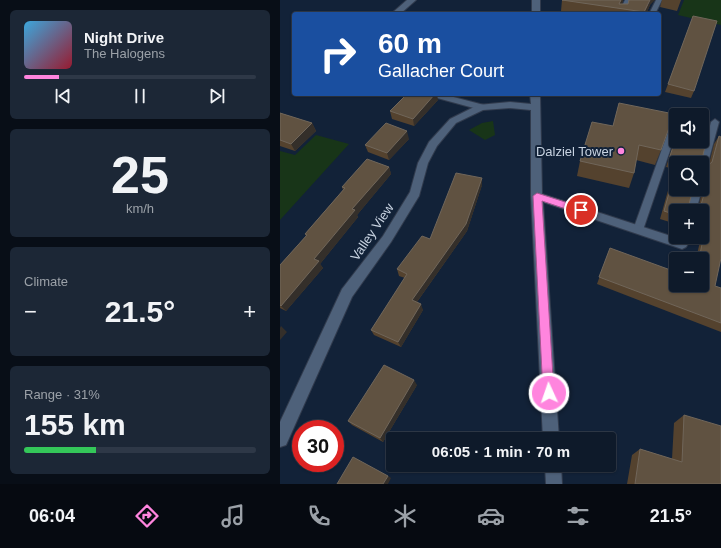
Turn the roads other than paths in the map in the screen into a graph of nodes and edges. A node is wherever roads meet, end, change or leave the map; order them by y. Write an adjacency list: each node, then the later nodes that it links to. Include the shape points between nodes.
1 (412, 0): 5 (street)
2 (536, 0): 6 (street)
3 (628, 0): 7 (lane)
4 (659, 0): 8 (lane)
5 (397, 12)
6 (536, 12)
7 (622, 12)
8 (653, 12)
9 (440, 96): 11 (lane)
10 (535, 96): 12 (street)
11 (481, 107): 12 (street, Valley View); 20 (street, Valley View, via 453,121 433,144 423,163 415,193 387,239 347,293)
12 (535, 107): 16 (street)
13 (715, 122): 15 (lane)
14 (669, 142): 17 (lane)
15 (706, 156)
16 (537, 196): 17 (street); 19 (street)
17 (638, 230): 18 (street)
18 (669, 238)
19 (551, 432)
20 (280, 439)
21 (553, 472): 22 (street)
22 (554, 484)

